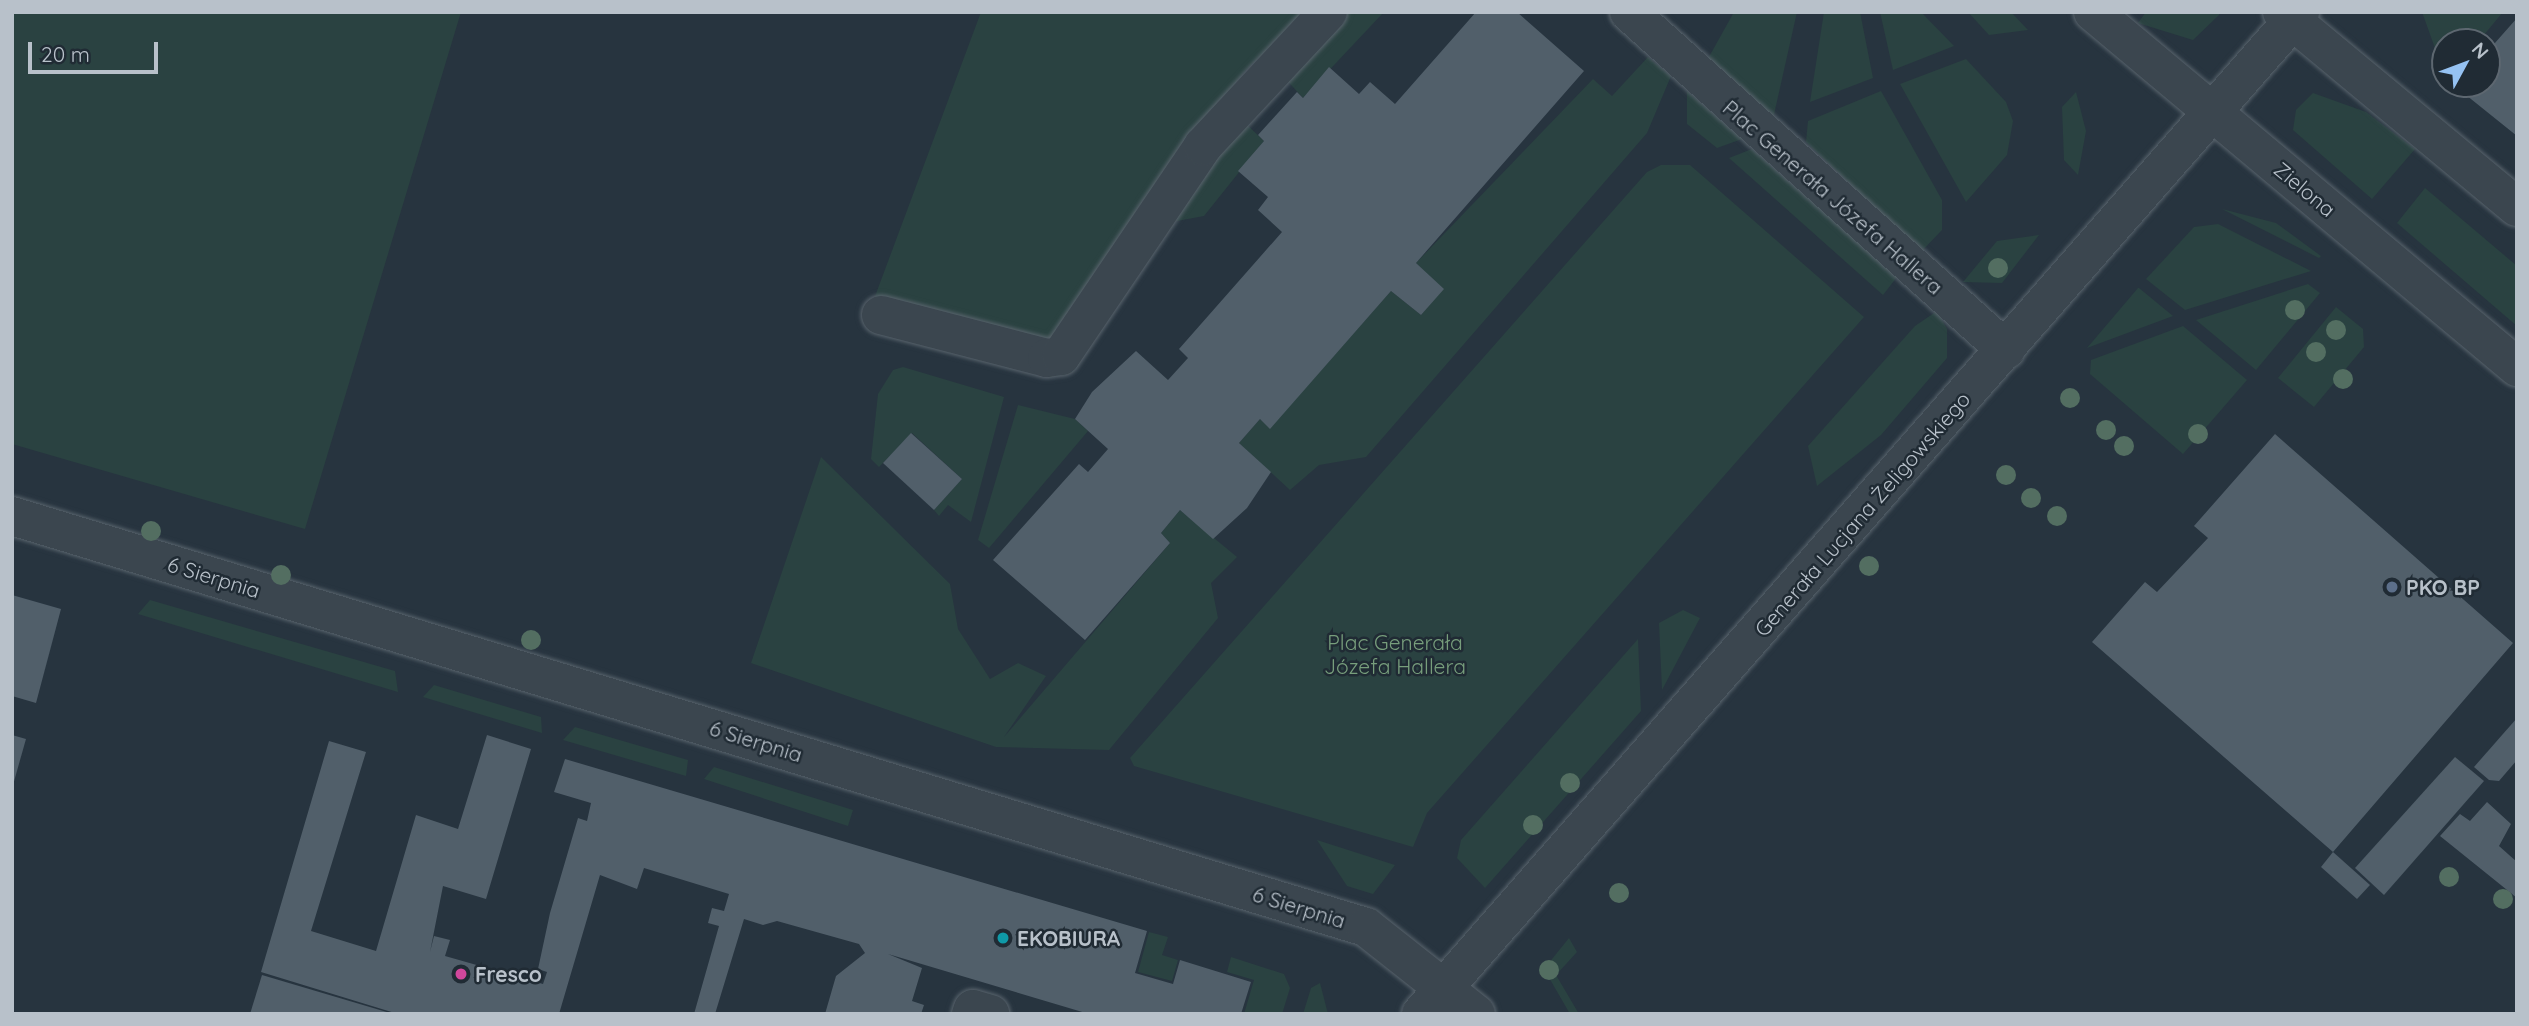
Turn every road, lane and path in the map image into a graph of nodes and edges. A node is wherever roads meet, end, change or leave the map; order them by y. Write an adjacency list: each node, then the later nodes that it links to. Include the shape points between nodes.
1 (1328, 12): 7 (street, via 1203,146 1061,356 1048,358)
2 (1629, 12): 8 (street, Plac Generała Józefa Hallera)
3 (2093, 12): 5 (street, Zielona)
4 (2292, 15): 5 (street, Generała Lucjana Żeligowskiego); 6 (street)
5 (2214, 113): 8 (street, Generała Lucjana Żeligowskiego); 9 (street, Zielona)
6 (2517, 207)
7 (881, 315)
8 (2006, 350): 11 (street, Generała Lucjana Żeligowskiego)
9 (2517, 367)
10 (12, 516): 11 (street, 6 Sierpnia, via 1366,927)
11 (1433, 1000): 14 (street, 6 Sierpnia)
12 (971, 1014): 13 (street)
13 (990, 1014)
14 (1476, 1014)

